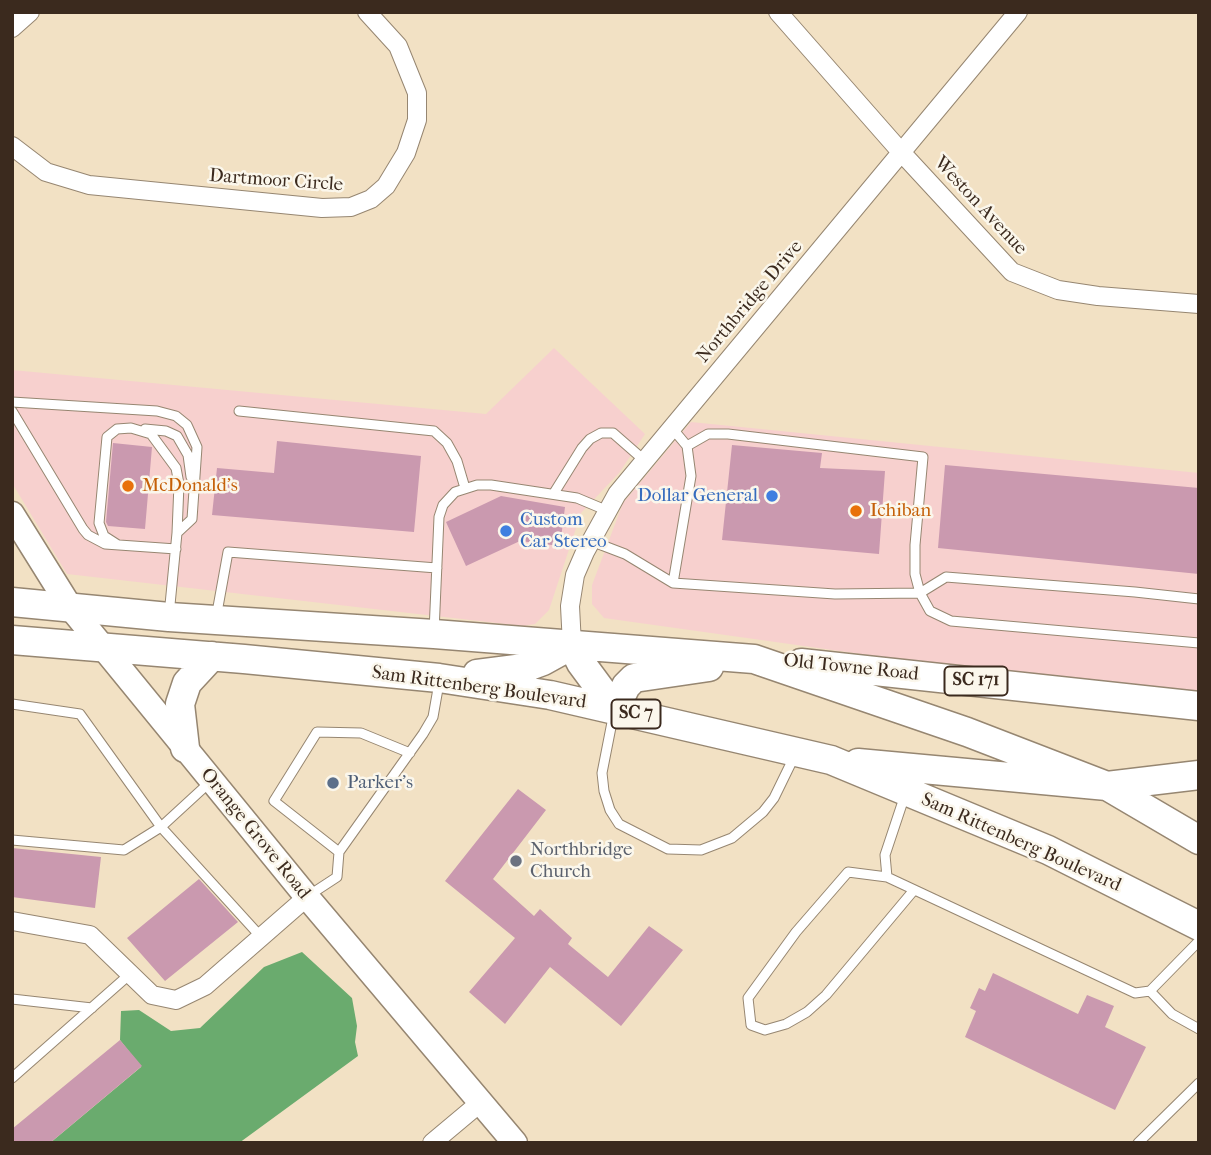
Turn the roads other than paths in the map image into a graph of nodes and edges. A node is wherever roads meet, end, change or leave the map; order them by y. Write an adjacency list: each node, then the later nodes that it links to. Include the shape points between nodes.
1 (30, 12): 5 (street)
2 (367, 12): 6 (street, Dartmoor Circle, via 398,46 417,93 417,120 406,153 386,186 351,207 89,185 46,172)
3 (778, 12): 7 (street, Weston Avenue)
4 (1018, 12): 7 (street, Northbridge Drive)
5 (12, 28)
6 (12, 146)
7 (901, 152): 8 (street, Weston Avenue, via 1012,272 1058,290); 13 (street, Northbridge Drive)
8 (1199, 304)
9 (12, 402): 20 (lane, via 176,416 187,425 197,447 192,519)
10 (12, 411): 23 (lane, via 83,529 96,541)
11 (239, 411): 16 (lane, via 434,432 457,461)
12 (131, 428): 20 (lane, via 177,436 190,466); 21 (lane, via 151,434 176,468); 23 (lane, via 117,429 107,437 99,523 104,536)
13 (672, 428): 14 (lane); 15 (street, Northbridge Drive)
14 (687, 446): 26 (lane, via 691,476); 27 (lane, via 708,435 728,434 923,457 915,545)
15 (645, 461): 17 (lane, via 613,433 601,433 582,449); 18 (street, Northbridge Drive)
16 (465, 488): 17 (lane, via 491,485); 25 (lane, via 443,505)
17 (554, 494): 18 (lane)
18 (608, 510): 22 (street, Northbridge Drive)
19 (12, 514): 30 (street, Orange Grove Road)
20 (187, 524): 21 (lane)
21 (177, 533): 24 (lane)
22 (591, 541): 26 (lane, via 625,554); 36 (street, Northbridge Drive, via 575,575 570,606)
23 (118, 545): 24 (lane)
24 (176, 549): 31 (lane)
25 (437, 568): 32 (lane, via 228,552); 33 (lane)
26 (673, 583): 27 (lane, via 835,594)
27 (920, 593): 28 (lane, via 946,576); 35 (lane, via 930,611 951,621)
28 (1199, 599)
29 (12, 602): 30 (main road)
30 (70, 607): 31 (main road); 37 (street, Orange Grove Road)
31 (169, 617): 32 (main road)
32 (216, 620): 33 (main road)
33 (433, 634): 36 (main road)
34 (12, 640): 37 (main road, Sam Rittenberg Boulevard / SC 7)
35 (1199, 643)
36 (572, 645): 39 (main road); 40 (main road, via 524,668); 43 (main road)
37 (103, 648): 38 (main road, Sam Rittenberg Boulevard / SC 7); 44 (street, Orange Grove Road)
38 (212, 656): 40 (main road, Sam Rittenberg Boulevard / SC 7); 44 (main road, via 187,683 180,704)
39 (754, 659): 42 (main road, Old Towne Road / SC 171); 43 (main road, via 634,678); 50 (main road)
40 (439, 678): 43 (main road, Sam Rittenberg Boulevard / SC 7); 46 (lane, via 433,717)
41 (12, 704): 52 (lane, via 80,714)
42 (1199, 706)
43 (615, 709): 45 (main road, Sam Rittenberg Boulevard / SC 7); 45 (lane, via 602,773 606,800 620,824 668,849 701,850 732,838 774,798)
44 (185, 748): 49 (street, Orange Grove Road)
45 (797, 752): 47 (main road, Sam Rittenberg Boulevard / SC 7)
46 (410, 753): 55 (lane); 55 (lane, via 361,733 317,732 274,801)
47 (831, 760): 50 (main road); 51 (main road, Sam Rittenberg Boulevard / SC 7)
48 (1199, 775): 50 (main road)
49 (211, 780): 52 (lane); 58 (street, Orange Grove Road)
50 (1107, 786): 54 (main road)
51 (906, 791): 56 (lane, via 885,855); 60 (main road, Sam Rittenberg Boulevard / SC 7, via 1048,850)
52 (161, 827): 53 (lane, via 124,850); 61 (lane)
53 (12, 840)
54 (1199, 840)
55 (339, 852): 58 (lane, via 337,877)
56 (887, 877): 57 (lane); 57 (lane, via 848,872 748,998 751,1025 765,1030 807,1012)
57 (914, 890): 64 (lane, via 1135,993)
58 (306, 897): 61 (street); 70 (street, Orange Grove Road)
59 (12, 920): 63 (street, via 90,935)
60 (1199, 926)
61 (261, 937): 63 (street, via 205,986 176,1000 152,995)
62 (1199, 941): 64 (lane)
63 (130, 974): 66 (lane)
64 (1150, 991): 67 (lane, via 1172,1014)
65 (12, 999): 66 (lane)
66 (92, 1007): 68 (lane)
67 (1199, 1029)
68 (12, 1079)
69 (1199, 1083): 73 (lane)
70 (481, 1102): 71 (street); 72 (street, Orange Grove Road)
71 (432, 1143)
72 (515, 1143)
73 (1139, 1143)

